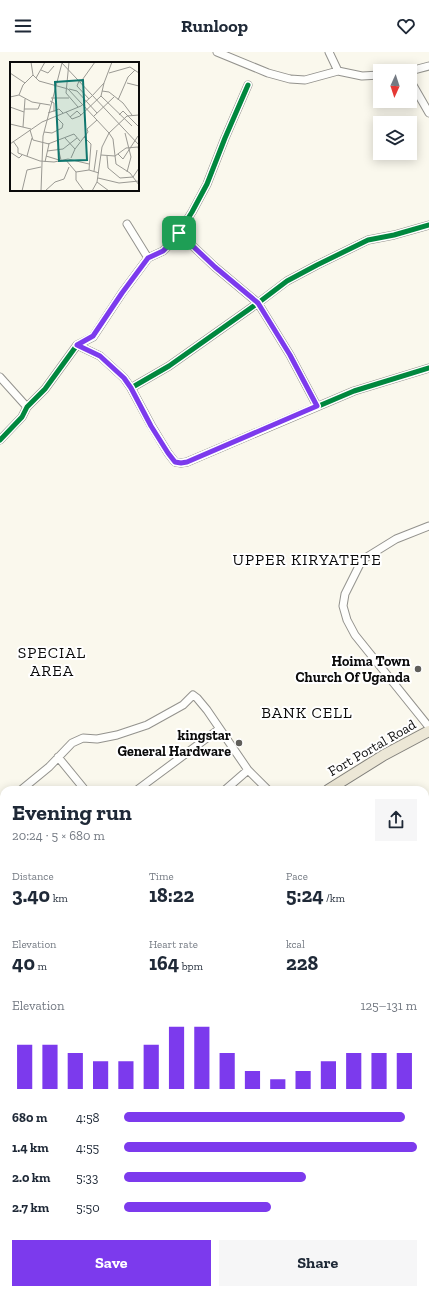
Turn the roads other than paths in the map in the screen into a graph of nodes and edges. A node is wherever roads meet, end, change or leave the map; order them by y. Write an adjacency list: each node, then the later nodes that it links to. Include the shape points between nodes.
1 (217, 52): 5 (street, via 268,73 290,79 305,80)
2 (329, 52): 5 (street)
3 (428, 67): 4 (street)
4 (417, 69)
5 (338, 71): 6 (street)
6 (373, 75)
7 (248, 85): 12 (street, via 207,184)
8 (417, 92): 9 (street)
9 (429, 113)
10 (127, 224): 13 (street)
11 (429, 225): 14 (street, via 368,240 337,254 287,281)
12 (179, 233): 13 (street, via 163,251); 14 (street)
13 (148, 258): 15 (street, via 93,336)
14 (258, 303): 18 (street, via 169,366); 19 (street)
15 (77, 345): 18 (street, via 100,356); 20 (street, via 45,389)
16 (429, 368): 19 (street, via 354,391)
17 (0, 377): 20 (street)
18 (131, 388): 19 (street, via 168,453 175,462 181,463)
19 (317, 406)
20 (27, 407): 21 (street, via 22,417)
21 (0, 440)
22 (429, 526): 23 (street, via 396,539 362,560 345,594 343,606 355,635)
23 (429, 727)
24 (219, 729): 26 (street, via 207,710 193,696 183,705 147,725 117,735 97,739 83,738 72,743); 27 (street); 30 (street)
25 (429, 731): 33 (main road, Fort Portal Road, via 384,755)
26 (58, 757): 28 (street); 29 (street)
27 (248, 770): 31 (street); 32 (street)
28 (26, 786)
29 (82, 786)
30 (142, 786)
31 (230, 786)
32 (264, 786)
33 (335, 786)

